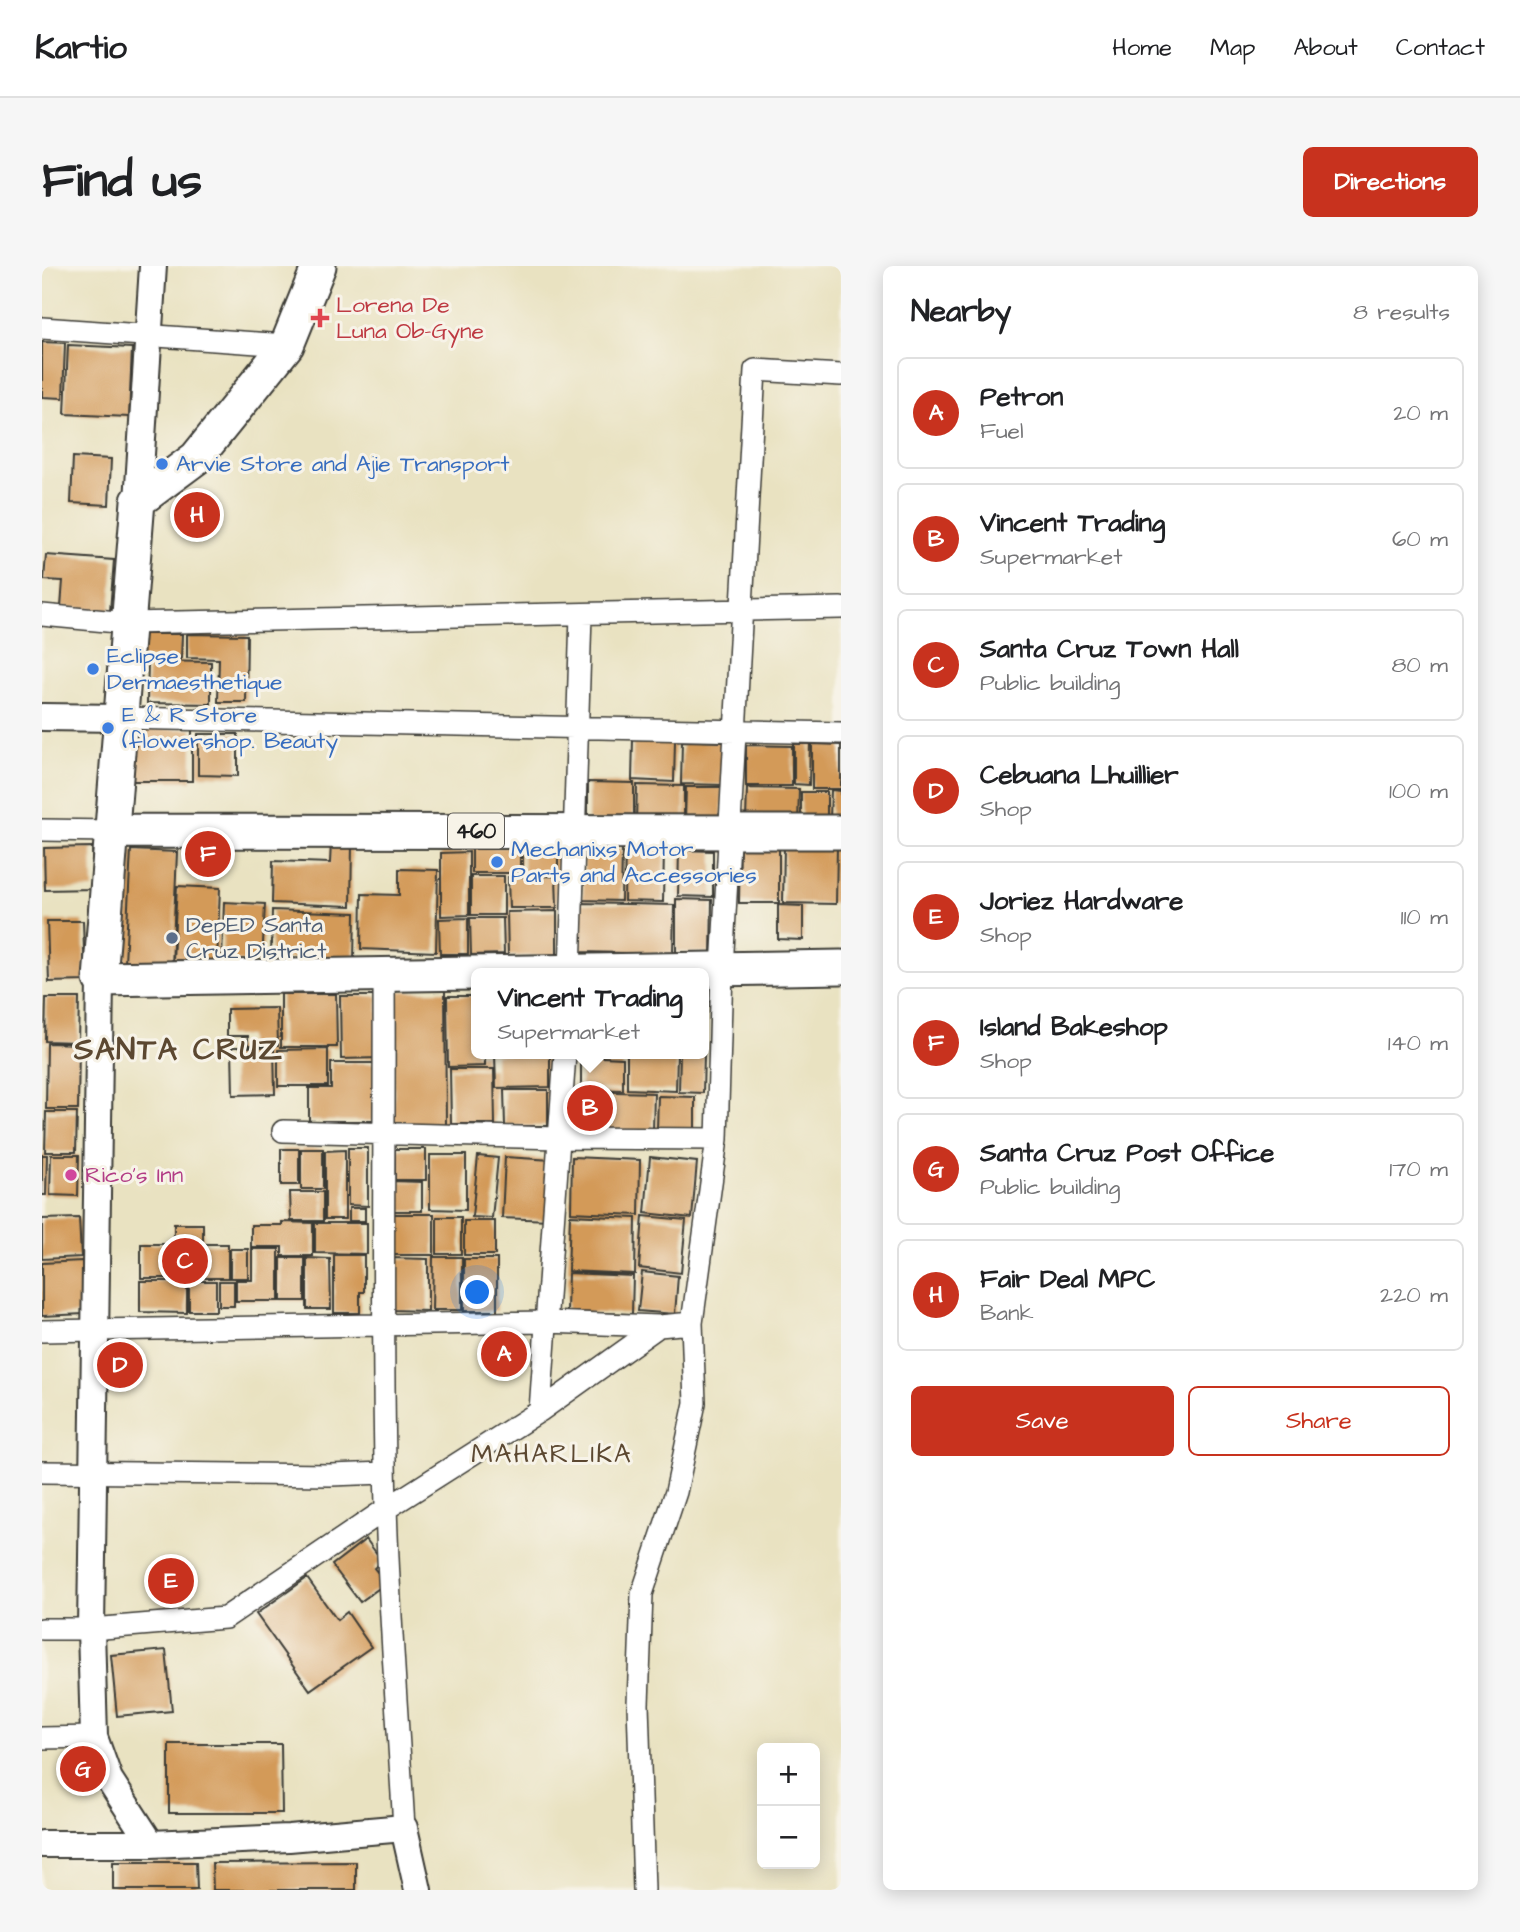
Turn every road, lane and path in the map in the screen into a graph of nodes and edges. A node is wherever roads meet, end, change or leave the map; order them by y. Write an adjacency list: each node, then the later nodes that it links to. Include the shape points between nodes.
1 (153, 266): 4 (street)
2 (319, 266): 5 (main road)
3 (42, 328): 4 (street)
4 (148, 335): 5 (street); 7 (street)
5 (287, 345): 7 (main road, via 196,458)
6 (841, 375): 9 (street, via 755,370)
7 (138, 501): 12 (main road)
8 (841, 608): 9 (street)
9 (741, 610): 10 (street); 16 (street)
10 (581, 614): 12 (street); 15 (street)
11 (42, 615): 12 (street)
12 (128, 624): 14 (main road)
13 (42, 717): 14 (street)
14 (121, 718): 15 (street); 19 (main road)
15 (578, 727): 16 (street); 20 (street)
16 (735, 731): 17 (street); 21 (street)
17 (841, 733)
18 (42, 830): 19 (street)
19 (111, 831): 20 (main road, 460); 29 (main road)
20 (574, 832): 21 (main road, 460); 24 (street)
21 (729, 832): 22 (main road, 460); 26 (street)
22 (841, 832)
23 (841, 967): 26 (main road)
24 (570, 968)
25 (709, 969): 26 (main road)
26 (722, 969): 34 (street)
27 (471, 974): 28 (main road)
28 (384, 975): 29 (main road); 32 (street)
29 (100, 979): 39 (street)
30 (565, 1059): 33 (street)
31 (283, 1131): 32 (street)
32 (385, 1134): 33 (street); 37 (street)
33 (559, 1138): 34 (street); 35 (street)
34 (717, 1139): 36 (street)
35 (546, 1322): 37 (street); 38 (street); 41 (street)
36 (692, 1323): 38 (street); 54 (street, via 695,1403 677,1492 642,1594 638,1704)
37 (383, 1325): 39 (street); 44 (street)
38 (659, 1326): 41 (street)
39 (95, 1330): 40 (street); 43 (street)
40 (42, 1331)
41 (540, 1411): 45 (street)
42 (42, 1472): 43 (street)
43 (93, 1472): 44 (street); 47 (street)
44 (385, 1472): 45 (street)
45 (386, 1509): 47 (street, via 225,1618); 50 (street)
46 (42, 1629): 47 (street)
47 (91, 1629): 48 (street)
48 (94, 1737): 49 (street); 51 (street, via 109,1779)
49 (42, 1738)
50 (404, 1828): 51 (street); 53 (street)
51 (151, 1843): 52 (street)
52 (42, 1844)
53 (418, 1890)
54 (644, 1890)

